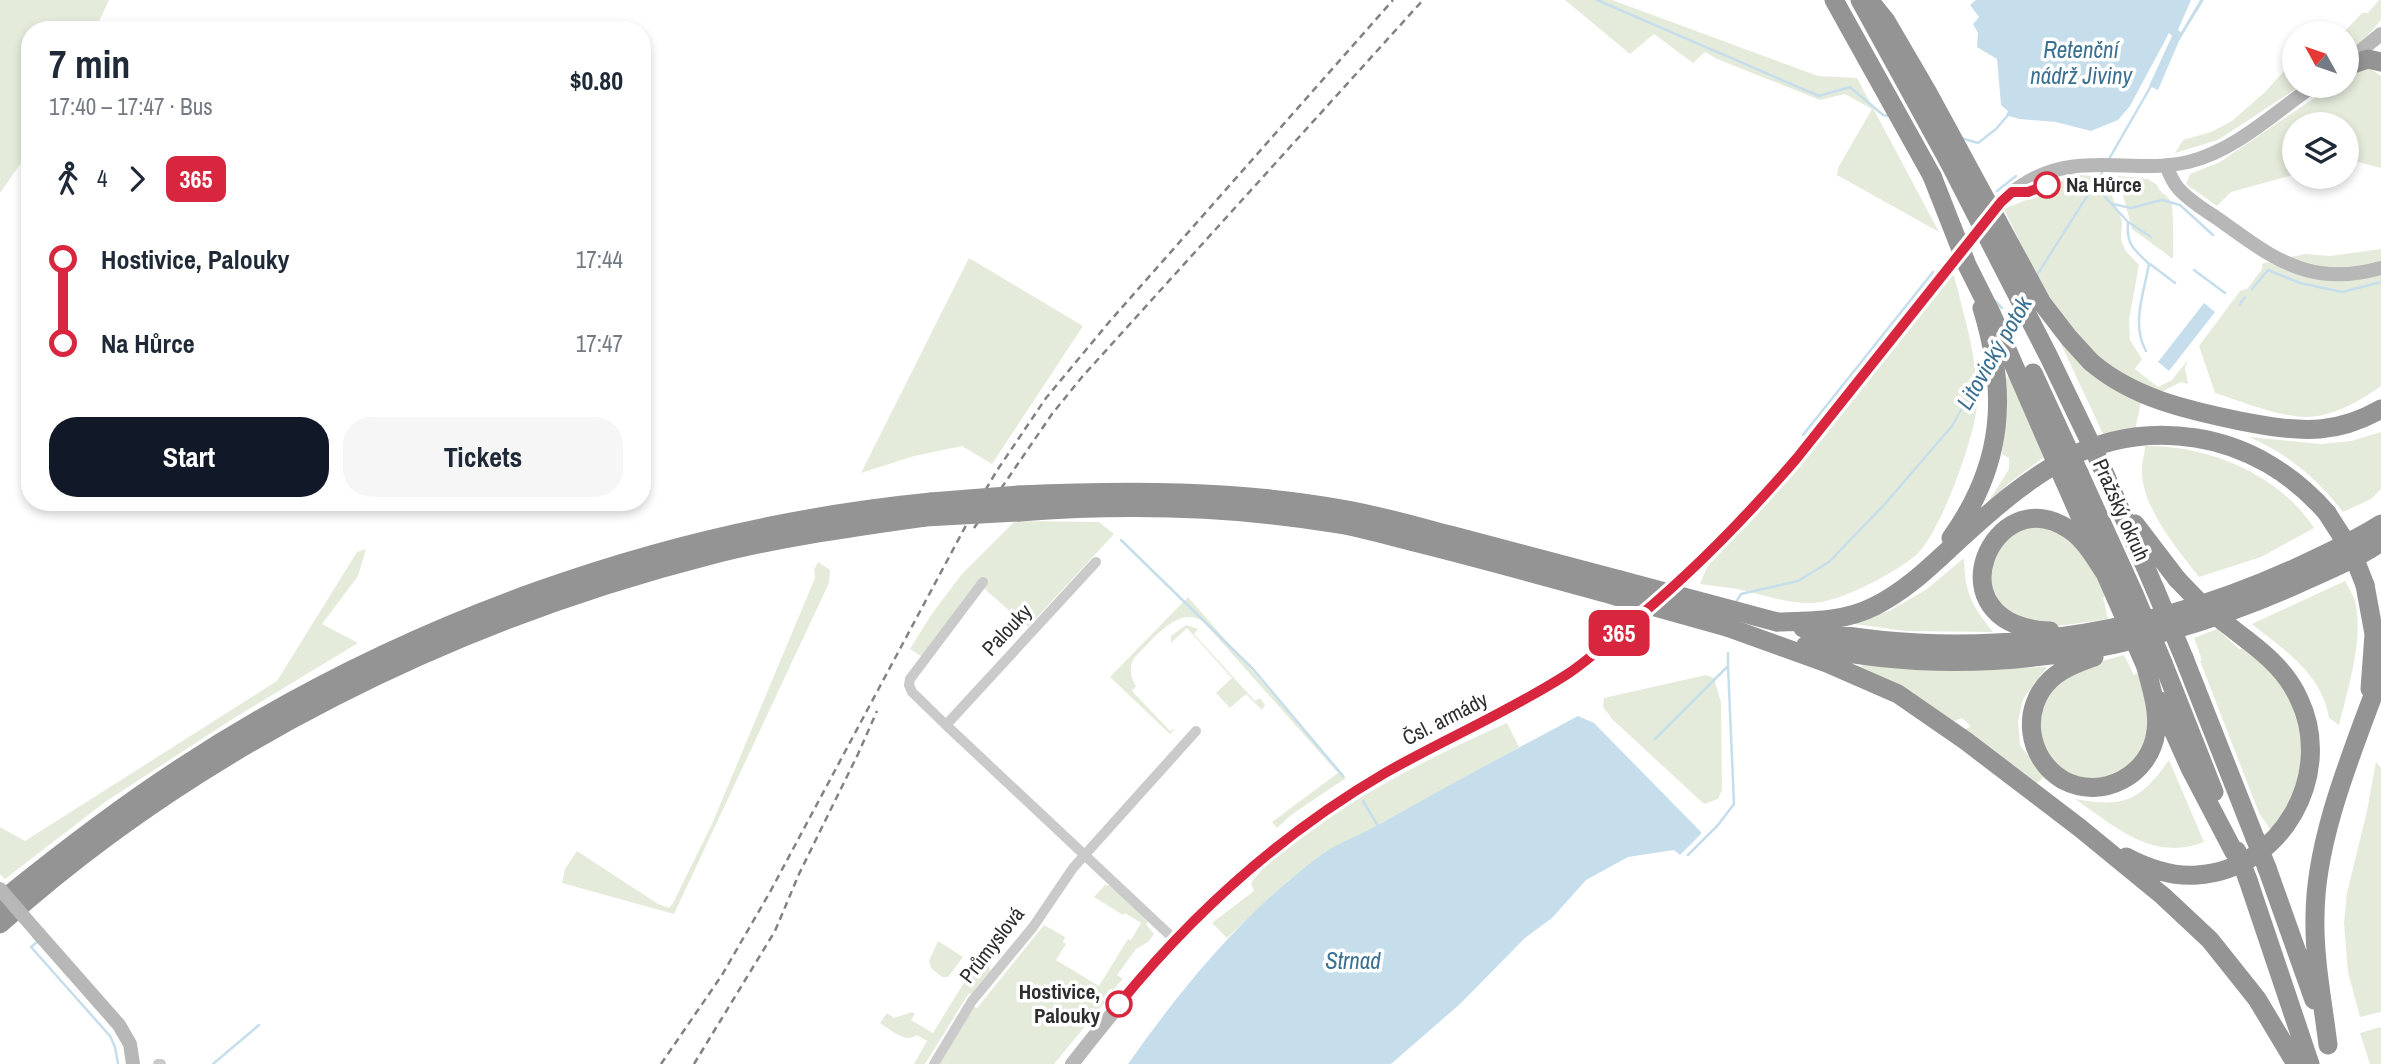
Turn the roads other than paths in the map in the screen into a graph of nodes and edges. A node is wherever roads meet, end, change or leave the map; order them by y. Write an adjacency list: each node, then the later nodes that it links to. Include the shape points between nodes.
1 (1834, 0): 10 (highway, Pražský okruh)
2 (1860, 0): 15 (highway, Pražský okruh, bridge, via 1990,240)
3 (1869, 0): 13 (highway, bridge, via 1928,93 2047,311 2100,369 2144,395 2174,406 2295,429 2344,425)
4 (2381, 34): 5 (main road)
5 (2359, 53)
6 (2359, 61): 7 (highway)
7 (2381, 62)
8 (2296, 98): 9 (main road, via 2228,145 2198,159)
9 (2166, 164): 12 (main road, via 2187,197 2286,263 2332,274); 38 (main road, Čsl. armády, via 2064,168 2035,178 2001,202 1762,499 1651,608 1569,673 1384,774 1315,818 1256,862)
10 (1932, 176): 11 (highway, bridge); 14 (highway, Pražský okruh, bridge, via 2034,376)
11 (1967, 265): 14 (highway, bridge); 20 (highway, bridge, via 1994,357 1999,407 1983,484)
12 (2381, 268)
13 (2381, 409)
14 (2072, 477): 21 (highway); 24 (highway, Pražský okruh)
15 (2112, 491): 33 (highway, bridge, via 2177,579 2288,680 2304,710 2311,758 2307,783 2286,827 2250,859 2224,870 2196,875 2155,870); 39 (highway, Pražský okruh, bridge, via 2267,868)
16 (928, 510): 23 (highway, bridge, via 1019,503 1184,508 1289,517 1340,524); 36 (highway, via 834,515 702,541 606,569 443,629 320,688 181,767 97,825); 37 (highway, via 713,554 592,590 437,649 327,701 191,780)
17 (2381, 524): 25 (highway, via 2244,590 2175,614)
18 (2381, 542): 27 (highway, via 2248,605)
19 (1096, 562): 30 (street, Palouky)
20 (1930, 567): 26 (highway, via 1865,611); 32 (highway, bridge, via 2048,468 2093,445 2138,436 2187,437 2246,453 2289,477 2327,513 2352,551 2371,610 2374,648 2370,690)
21 (2106, 576): 24 (highway); 25 (highway, via 2075,534 2040,519 2020,522 2002,532 1984,561 1985,593 2004,619 2034,630)
22 (983, 582): 30 (street, via 910,679 912,692)
23 (1618, 588): 26 (highway, bridge); 26 (highway, bridge, via 1727,627)
24 (2125, 596): 28 (highway, Pražský okruh, bridge)
25 (2093, 633): 26 (highway, via 1988,645 1880,641 1820,632)
26 (1774, 634): 27 (highway, via 1841,651 1974,661 2032,658); 33 (highway, via 1909,701)
27 (2137, 639): 28 (highway, via 2067,667 2042,690 2033,707 2031,731 2038,754 2049,769 2066,781 2091,788 2116,783 2139,768 2150,752 2157,726)
28 (2154, 665): 44 (highway, Pražský okruh, bridge, via 2248,880)
29 (2381, 674): 32 (highway)
30 (946, 724): 34 (street)
31 (1196, 731): 34 (street)
32 (2357, 740): 39 (highway, via 2326,838 2316,892 2317,957)
33 (2080, 828): 43 (highway, via 2216,947 2257,999)
34 (1085, 854): 38 (street); 41 (street, Průmyslová, via 972,1001)
35 (0, 888): 40 (main road, bridge, via 119,1025 130,1044)
36 (0, 902)
37 (0, 923)
38 (1175, 940): 42 (main road, Čsl. armády)
39 (2331, 1055)
40 (133, 1064)
41 (934, 1064)
42 (1072, 1064)
43 (2296, 1064)
44 (2311, 1064)

